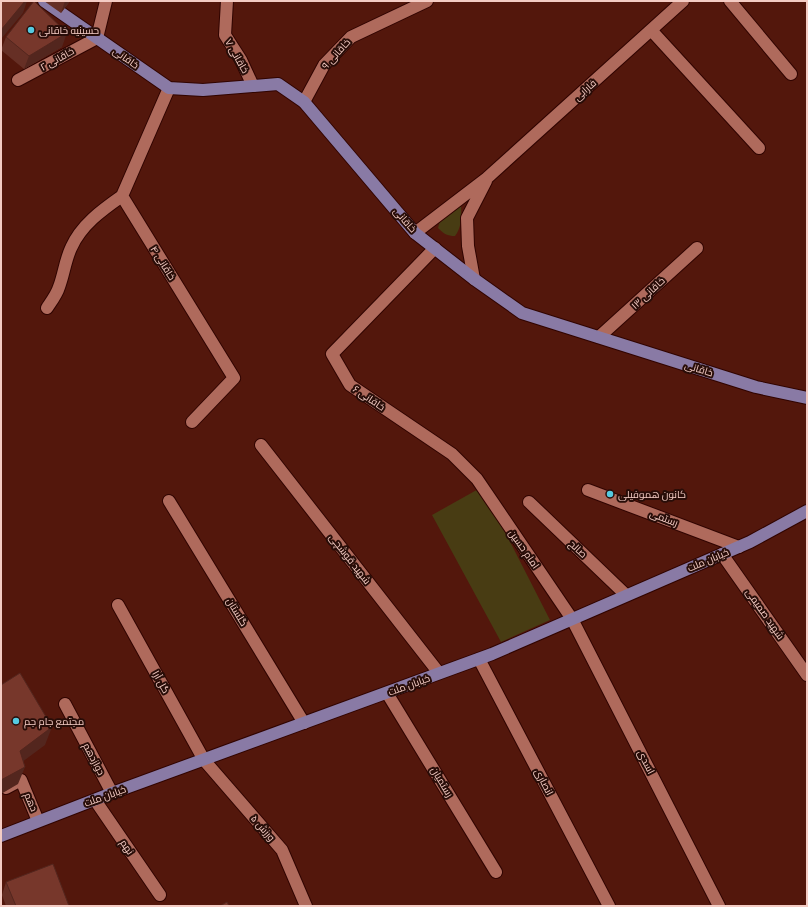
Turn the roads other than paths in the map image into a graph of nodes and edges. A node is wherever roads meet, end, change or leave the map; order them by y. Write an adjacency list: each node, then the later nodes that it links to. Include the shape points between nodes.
1 (44, 1): 8 (main road, خاقانی)
2 (106, 1): 8 (street)
3 (226, 1): 11 (street, خاقانی ۷, via 225,35)
4 (427, 1): 13 (street, خاقانی ٩, via 351,37 324,65)
5 (683, 1): 7 (street, فارابی)
6 (730, 1): 9 (street)
7 (651, 30): 14 (street); 15 (street, فارابی)
8 (96, 38): 10 (street, خاقانی ۲); 12 (main road, خاقانی)
9 (791, 74)
10 (18, 80)
11 (253, 86): 12 (main road, خاقانی, via 203,90); 13 (main road, خاقانی, via 278,84)
12 (169, 88): 16 (street)
13 (304, 102): 17 (main road, خاقانی)
14 (759, 148)
15 (487, 178): 17 (street, فارابی); 20 (street, فارابی, via 467,218 468,246)
16 (122, 196): 21 (street, via 81,231 71,248 59,288); 24 (street, خاقانی ۴, via 234,378)
17 (415, 233): 18 (main road, خاقانی)
18 (435, 248): 20 (main road, خاقانی); 26 (street, خاقانی ۶, via 332,354 350,385 452,454)
19 (697, 248): 22 (street, خاقانی ۱۳)
20 (474, 279): 22 (main road, خاقانی, via 522,313)
21 (47, 308)
22 (599, 338): 23 (main road, خاقانی, via 756,387)
23 (807, 398)
24 (192, 422)
25 (261, 445): 37 (street, شهید قوشچی)
26 (477, 479): 35 (street, امام حسین)
27 (588, 490): 31 (street, رستمی)
28 (169, 501): 41 (street, گلستان)
29 (529, 502): 33 (street, صالح)
30 (807, 510): 31 (main road, خیابان ملت)
31 (739, 547): 32 (main road, خیابان ملت)
32 (722, 554): 33 (main road, خیابان ملت); 38 (street, شهید صمیمی)
33 (626, 595): 35 (main road, خیابان ملت)
34 (118, 605): 42 (street, گل آرا)
35 (572, 619): 36 (main road, خیابان ملت); 52 (street, اسدی)
36 (479, 659): 37 (main road, خیابان ملت); 51 (street, انصاری)
37 (439, 674): 39 (main road, خیابان ملت)
38 (807, 675)
39 (387, 693): 41 (main road, خیابان ملت); 48 (street, رستمیان)
40 (65, 704): 44 (street, دوازدهم)
41 (304, 723): 42 (main road, خیابان ملت)
42 (204, 760): 44 (main road, خیابان ملت); 50 (street, ورزش ۵, via 282,850)
43 (4, 789): 46 (street, دهم, via 21,780)
44 (112, 793): 45 (main road, خیابان ملت)
45 (95, 800): 46 (main road, خیابان ملت); 49 (street, نهم)
46 (38, 821): 47 (main road, خیابان ملت)
47 (1, 836)
48 (496, 872)
49 (160, 895)
50 (306, 906)
51 (609, 906)
52 (720, 906)

